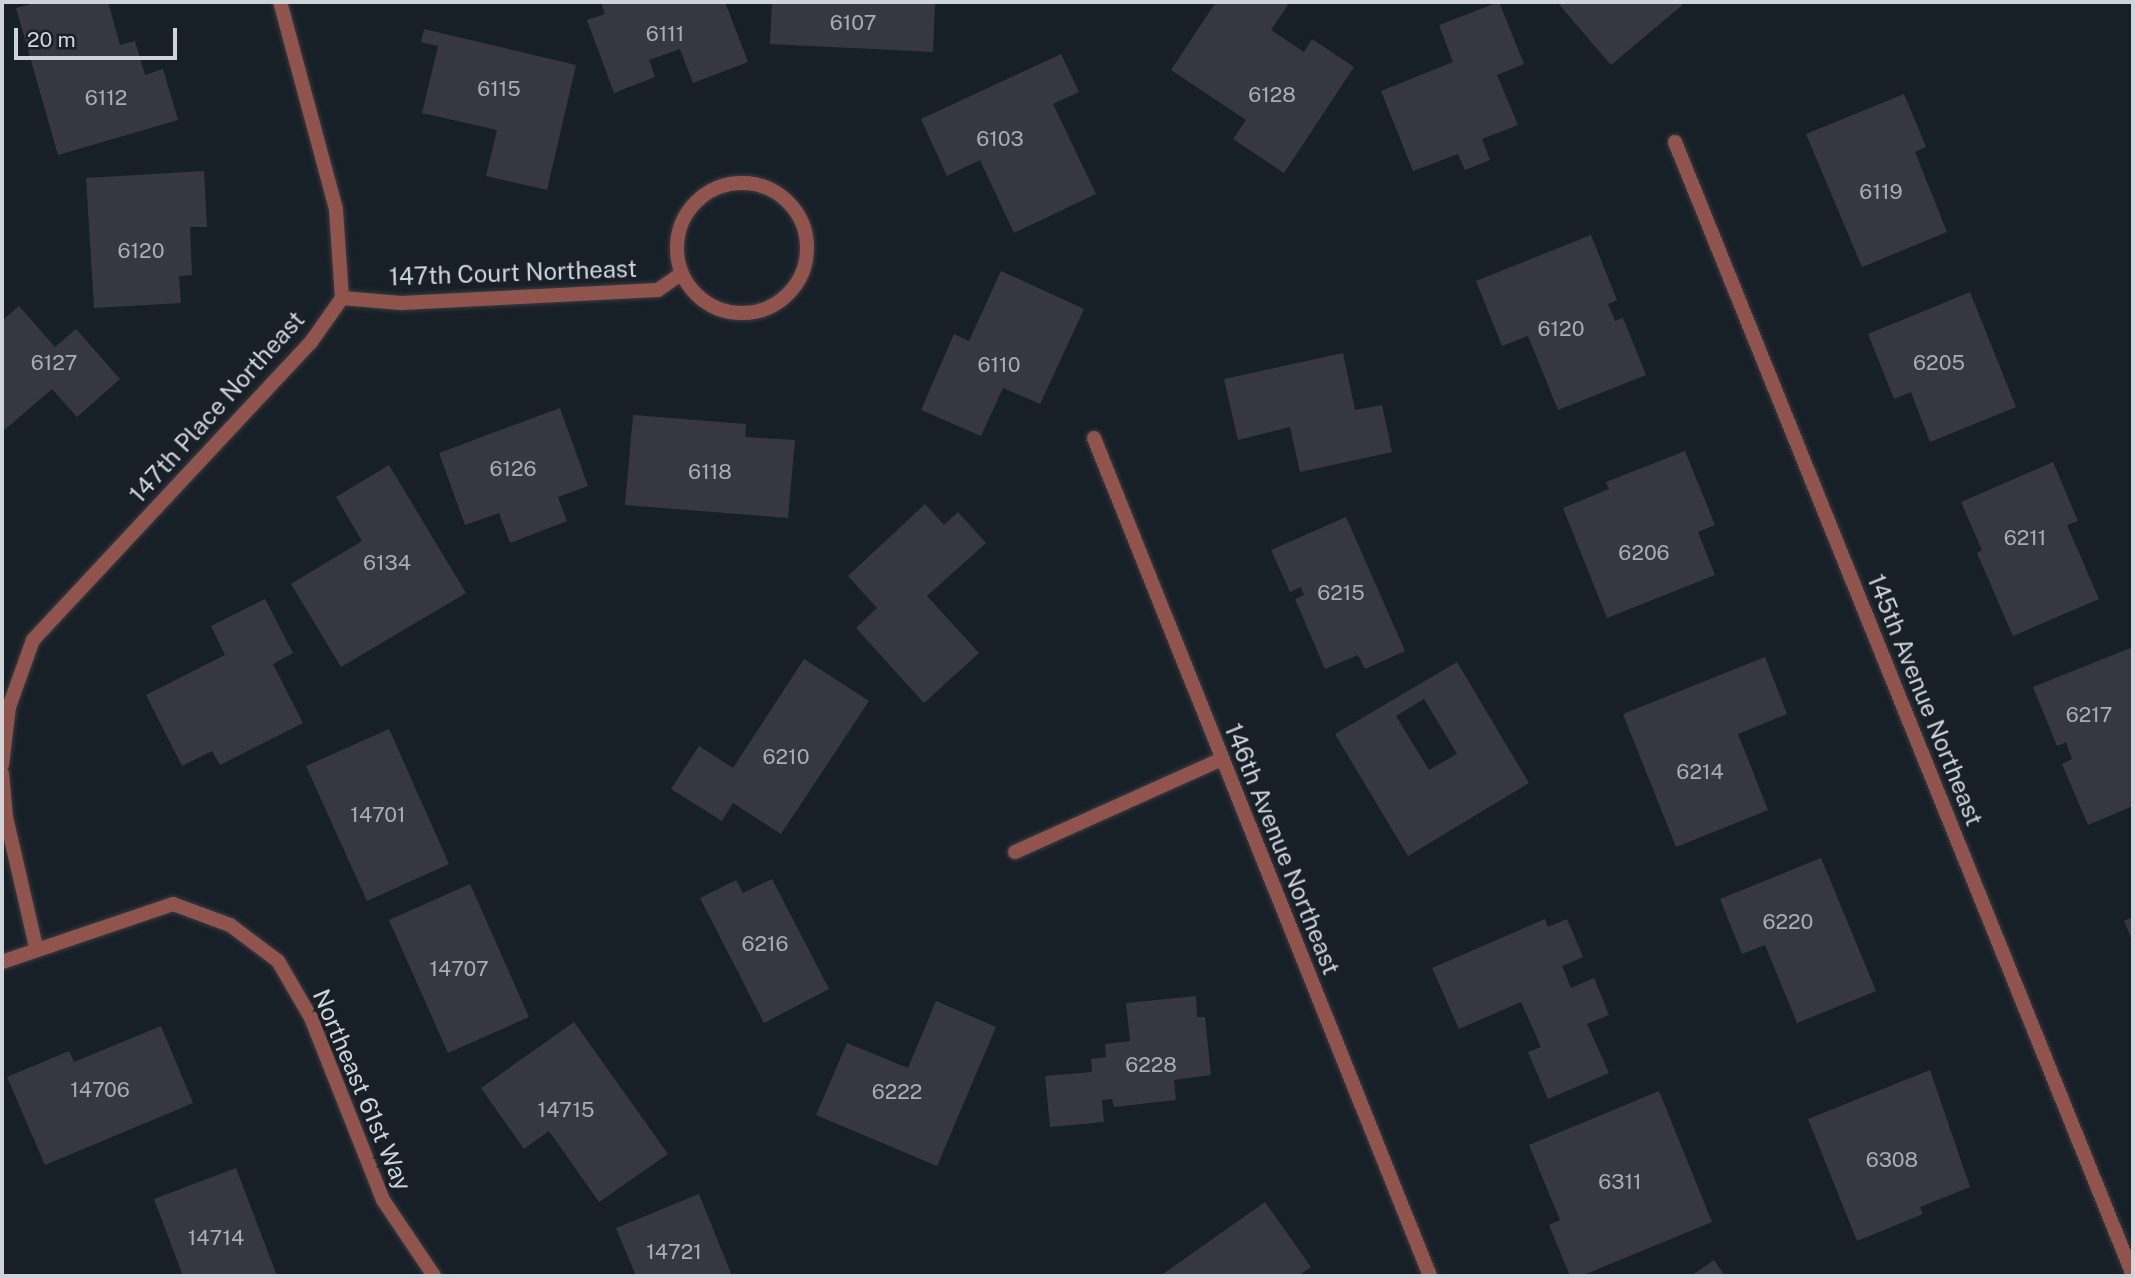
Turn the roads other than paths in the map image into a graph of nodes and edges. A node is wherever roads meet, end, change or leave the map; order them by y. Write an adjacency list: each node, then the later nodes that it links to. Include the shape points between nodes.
1 (280, 2): 4 (street, via 336,209)
2 (1675, 142): 12 (street, 145th Avenue Northeast)
3 (682, 273): 3 (street, via 694,292 712,306 733,313 777,303 794,287 804,267 808,245 803,222 791,204 772,190 739,184 707,192 690,208 680,228 676,250); 4 (street, 147th Court Northeast, via 658,289 401,303)
4 (342, 298): 7 (street, 147th Place Northeast, via 311,342 33,640 9,707)
5 (1094, 438): 6 (street, 146th Avenue Northeast)
6 (1222, 759): 9 (street); 14 (street, 146th Avenue Northeast)
7 (2, 765)
8 (2, 774): 10 (street, via 6,817)
9 (1015, 852)
10 (36, 947): 11 (street, Northeast 61st Way); 13 (street, Northeast 61st Way, via 173,904 230,925 278,961 311,1018 383,1200)
11 (2, 962)
12 (2133, 1275)
13 (434, 1276)
14 (1430, 1276)

